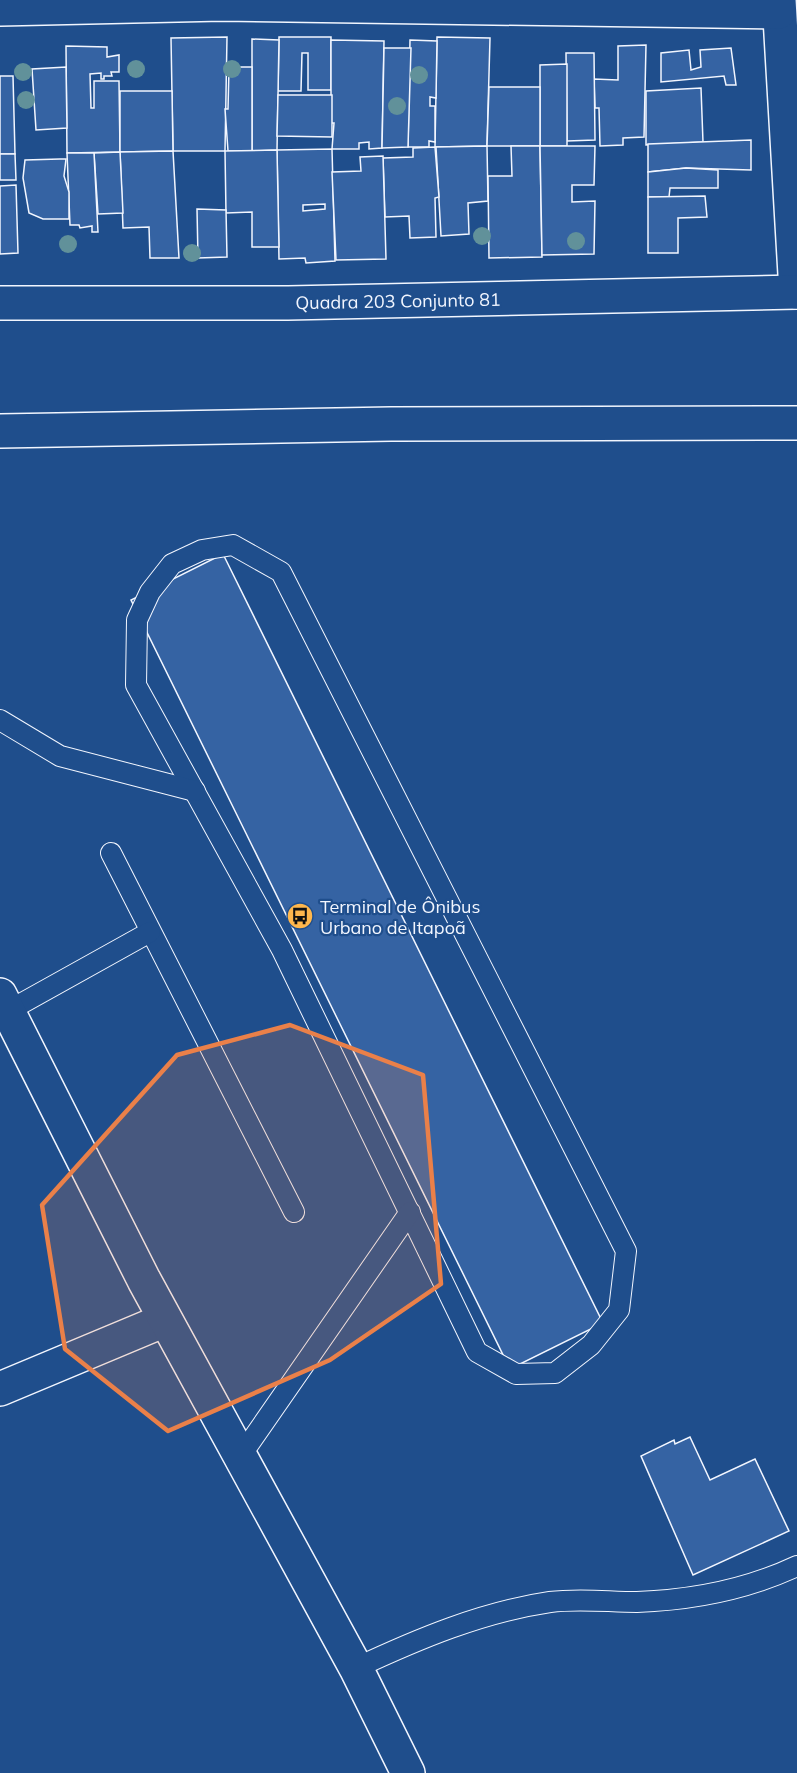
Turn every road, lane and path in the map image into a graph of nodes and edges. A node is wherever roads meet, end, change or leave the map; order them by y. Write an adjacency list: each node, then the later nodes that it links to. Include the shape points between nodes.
1 (222, 2): 2 (street); 3 (street)
2 (779, 6): 4 (street)
3 (0, 9)
4 (796, 292): 5 (street, Quadra 203 Conjunto 81, via 288,303)
5 (0, 303)
6 (797, 423): 7 (street, via 391,424)
7 (0, 431)
8 (0, 720): 9 (lane, via 60,756)
9 (195, 791): 14 (lane, via 282,950); 14 (lane, via 136,685 137,620 150,592 172,564 202,550 233,545 281,572 626,1251 619,1310 591,1346 555,1373 516,1374 477,1352)
10 (111, 853): 11 (lane)
11 (150, 932): 12 (lane); 13 (lane)
12 (4, 1003): 15 (street)
13 (294, 1212)
14 (410, 1212): 17 (lane)
15 (165, 1320): 16 (street); 17 (street)
16 (0, 1389)
17 (240, 1457): 19 (street)
18 (797, 1566): 19 (lane, via 763,1582 705,1596 638,1602 553,1602 509,1610 424,1636)
19 (356, 1668): 20 (street)
20 (408, 1773)

